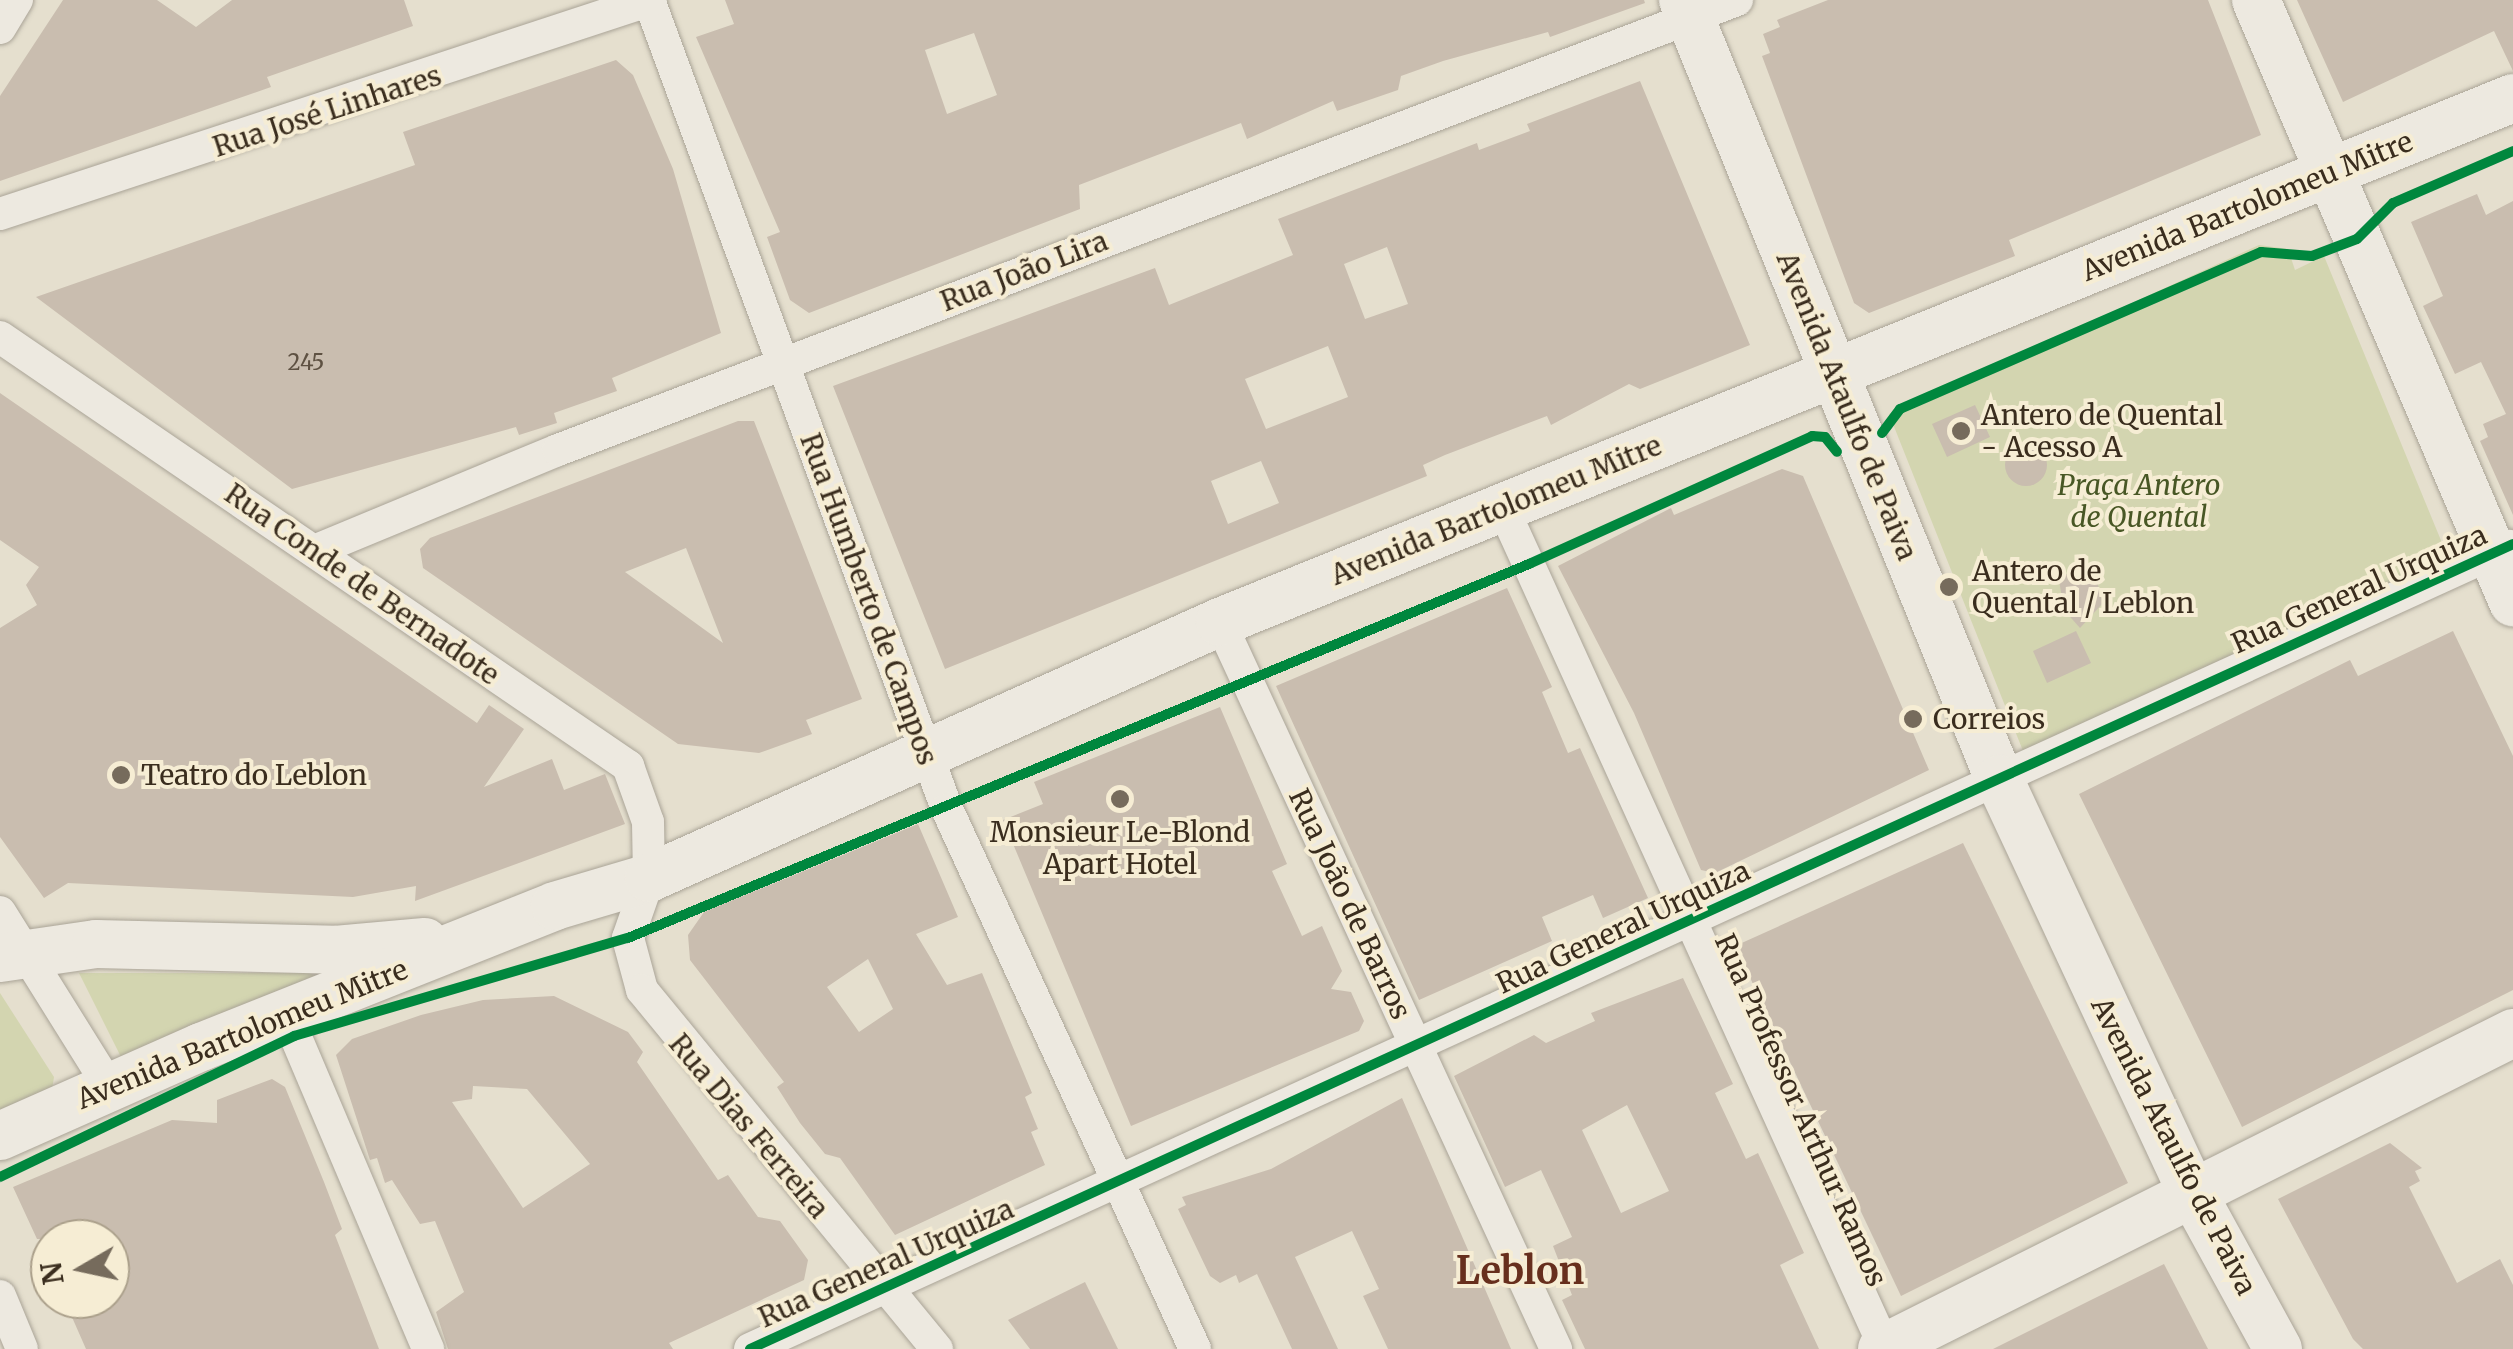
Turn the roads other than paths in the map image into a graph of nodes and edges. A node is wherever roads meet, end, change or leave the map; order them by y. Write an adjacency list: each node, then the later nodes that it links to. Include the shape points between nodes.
1 (17, 0): 6 (street)
2 (650, 0): 9 (street, Rua José Linhares); 11 (street, Rua Humberto de Campos)
3 (1736, 0): 5 (street, Rua João Lira)
4 (2256, 0): 8 (main road)
5 (1686, 9): 11 (street, Rua João Lira); 12 (main road, Avenida Ataulfo de Paiva)
6 (0, 28)
7 (2513, 98): 8 (main road, Avenida Bartolomeu Mitre)
8 (2328, 171): 12 (main road, Avenida Bartolomeu Mitre); 14 (main road)
9 (0, 214)
10 (0, 336): 15 (street, Rua Conde de Bernadote)
11 (784, 365): 15 (street, Rua João Lira); 18 (street, Rua Humberto de Campos)
12 (1836, 372): 13 (main road, Avenida Bartolomeu Mitre); 19 (main road, Avenida Ataulfo de Paiva)
13 (1503, 508): 17 (main road, Avenida Bartolomeu Mitre); 22 (street, Rua Professor Arthur Ramos)
14 (2502, 550): 16 (main road); 19 (street, Rua General Urquiza)
15 (314, 551): 20 (street, Rua Conde de Bernadote, via 628,766 648,822)
16 (2513, 602)
17 (1220, 622): 18 (main road, Avenida Bartolomeu Mitre); 27 (street, Rua João de Barros)
18 (927, 756): 20 (main road, Avenida Bartolomeu Mitre); 30 (street, Rua Humberto de Campos)
19 (1999, 779): 22 (street, Rua General Urquiza); 31 (main road, Avenida Ataulfo de Paiva)
20 (649, 878): 23 (main road, Avenida Bartolomeu Mitre); 32 (street, Rua Dias Ferreira, via 628,938 654,1012)
21 (0, 912): 24 (street)
22 (1691, 920): 27 (street, Rua General Urquiza); 40 (street, Rua Professor Arthur Ramos)
23 (486, 934): 24 (main road, Avenida Bartolomeu Mitre, via 335,950 96,944); 25 (main road, Avenida Bartolomeu Mitre)
24 (12, 955): 28 (street)
25 (286, 1014): 28 (main road, Avenida Bartolomeu Mitre); 35 (street)
26 (2513, 1033): 31 (main road)
27 (1416, 1047): 30 (street, Rua General Urquiza); 39 (street, Rua João de Barros)
28 (110, 1088): 29 (main road, Avenida Bartolomeu Mitre)
29 (0, 1136)
30 (1114, 1187): 32 (street, Rua General Urquiza); 38 (street, Rua Humberto de Campos)
31 (2192, 1192): 40 (main road); 41 (main road, Avenida Ataulfo de Paiva)
32 (881, 1285): 36 (street, Rua General Urquiza); 37 (street, Rua Dias Ferreira)
33 (0, 1296): 34 (street)
34 (22, 1349)
35 (428, 1349)
36 (750, 1349)
37 (936, 1349)
38 (1195, 1349)
39 (1556, 1349)
40 (1884, 1349)
41 (2278, 1349)

